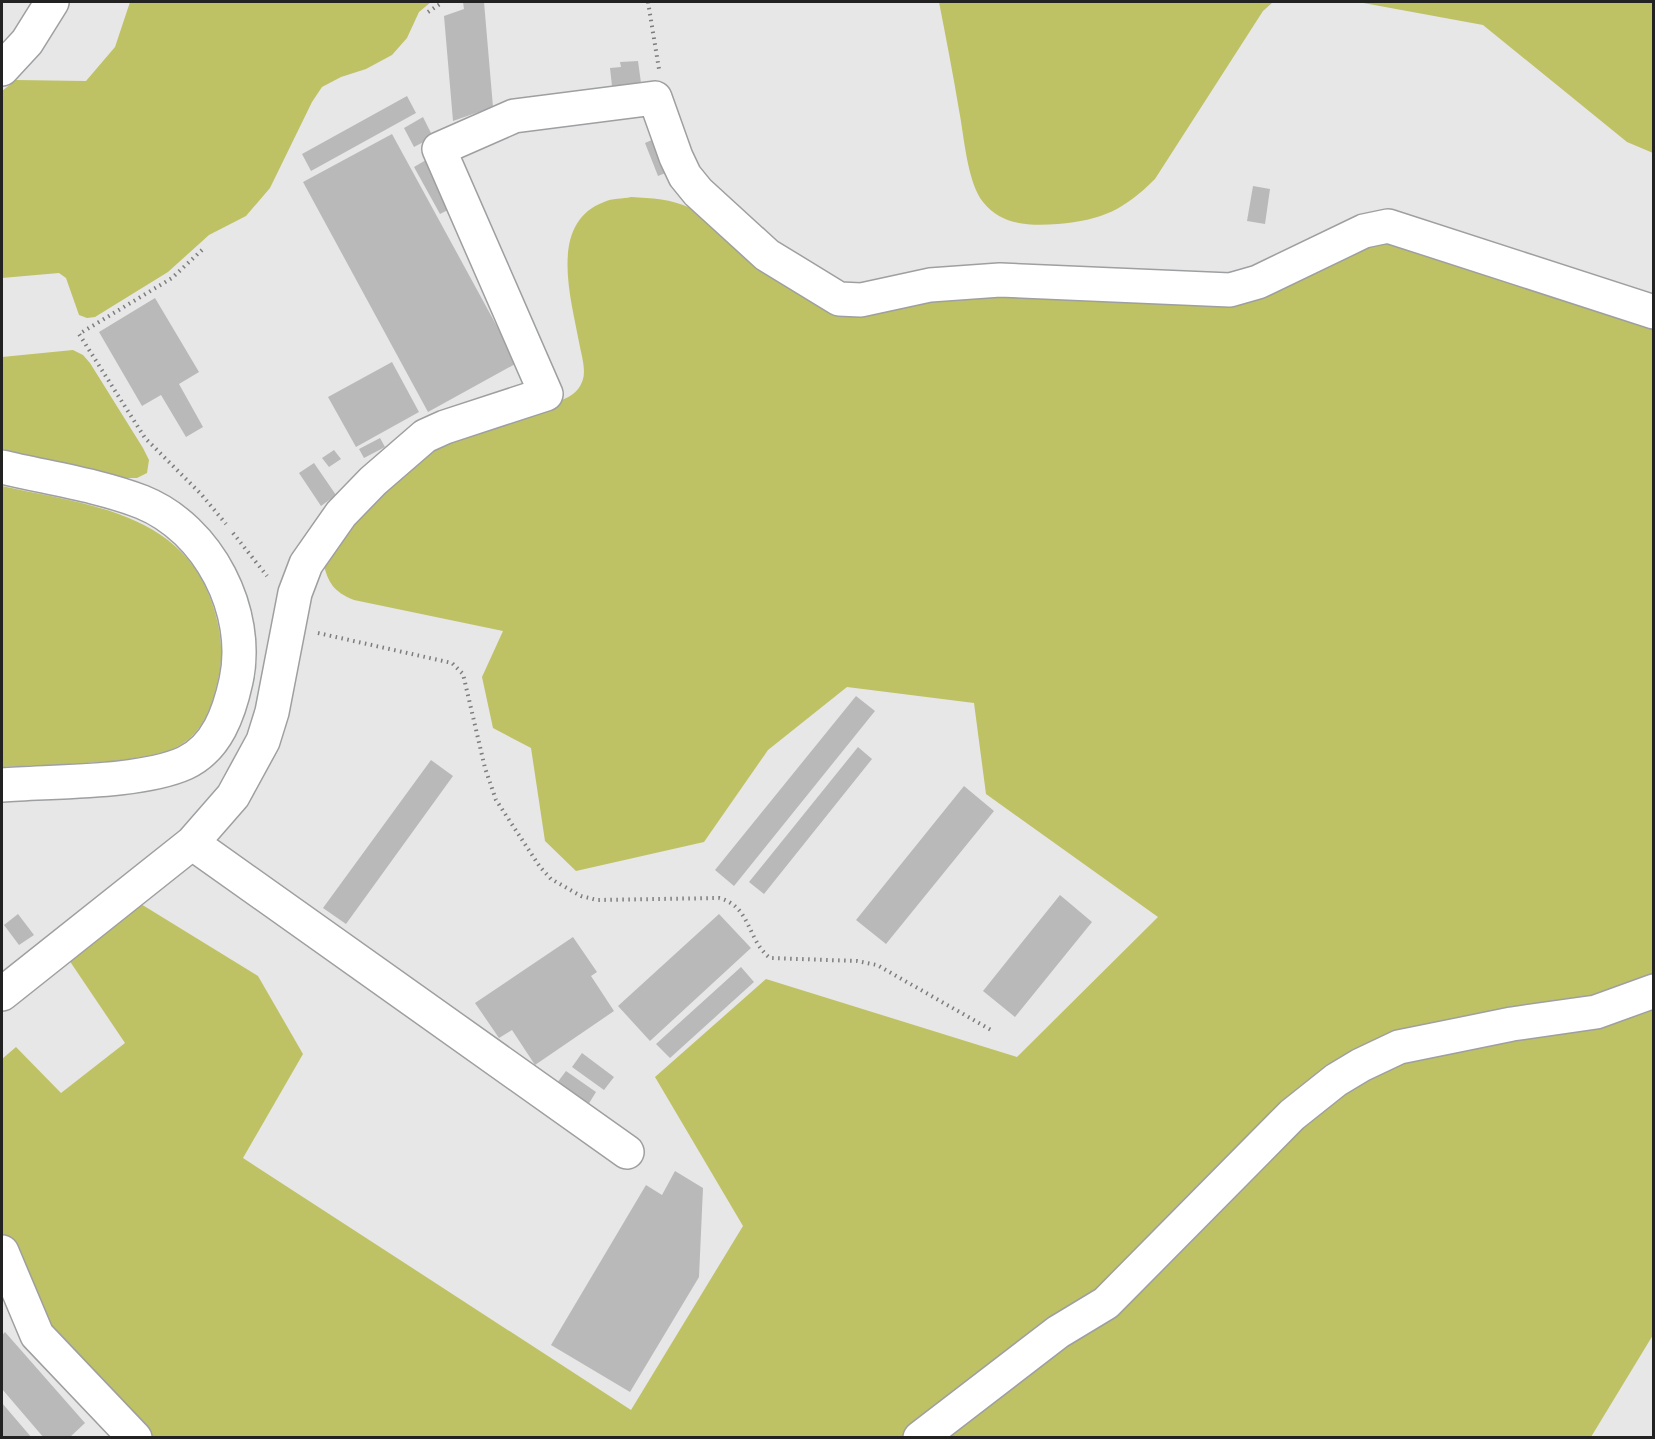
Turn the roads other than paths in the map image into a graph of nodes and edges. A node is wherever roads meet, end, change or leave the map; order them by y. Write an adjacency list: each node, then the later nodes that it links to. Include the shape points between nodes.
1 (52, 2): 2 (street, via 27,42)
2 (2, 69)
3 (1653, 312): 6 (street, via 1388,226 1376,226 1258,282 1230,290 1000,280 930,285 861,300 839,299 767,255 698,192 676,157 655,98 514,116 439,149 546,394 425,436 349,506 322,537 295,592 272,712)
4 (2, 467): 5 (street, via 143,503 170,518 211,561 235,614 239,643 232,701 223,725)
5 (208, 746): 6 (street); 7 (street, via 188,762 164,771)
6 (249, 770): 8 (street, via 214,821)
7 (2, 785)
8 (192, 843): 10 (street); 11 (street)
9 (1653, 991): 14 (street, via 1596,1012 1399,1047 1360,1065 1292,1115 1106,1303 1058,1332)
10 (2, 994)
11 (627, 1152)
12 (2, 1252): 13 (street, via 37,1335)
13 (135, 1437)
14 (920, 1437)

